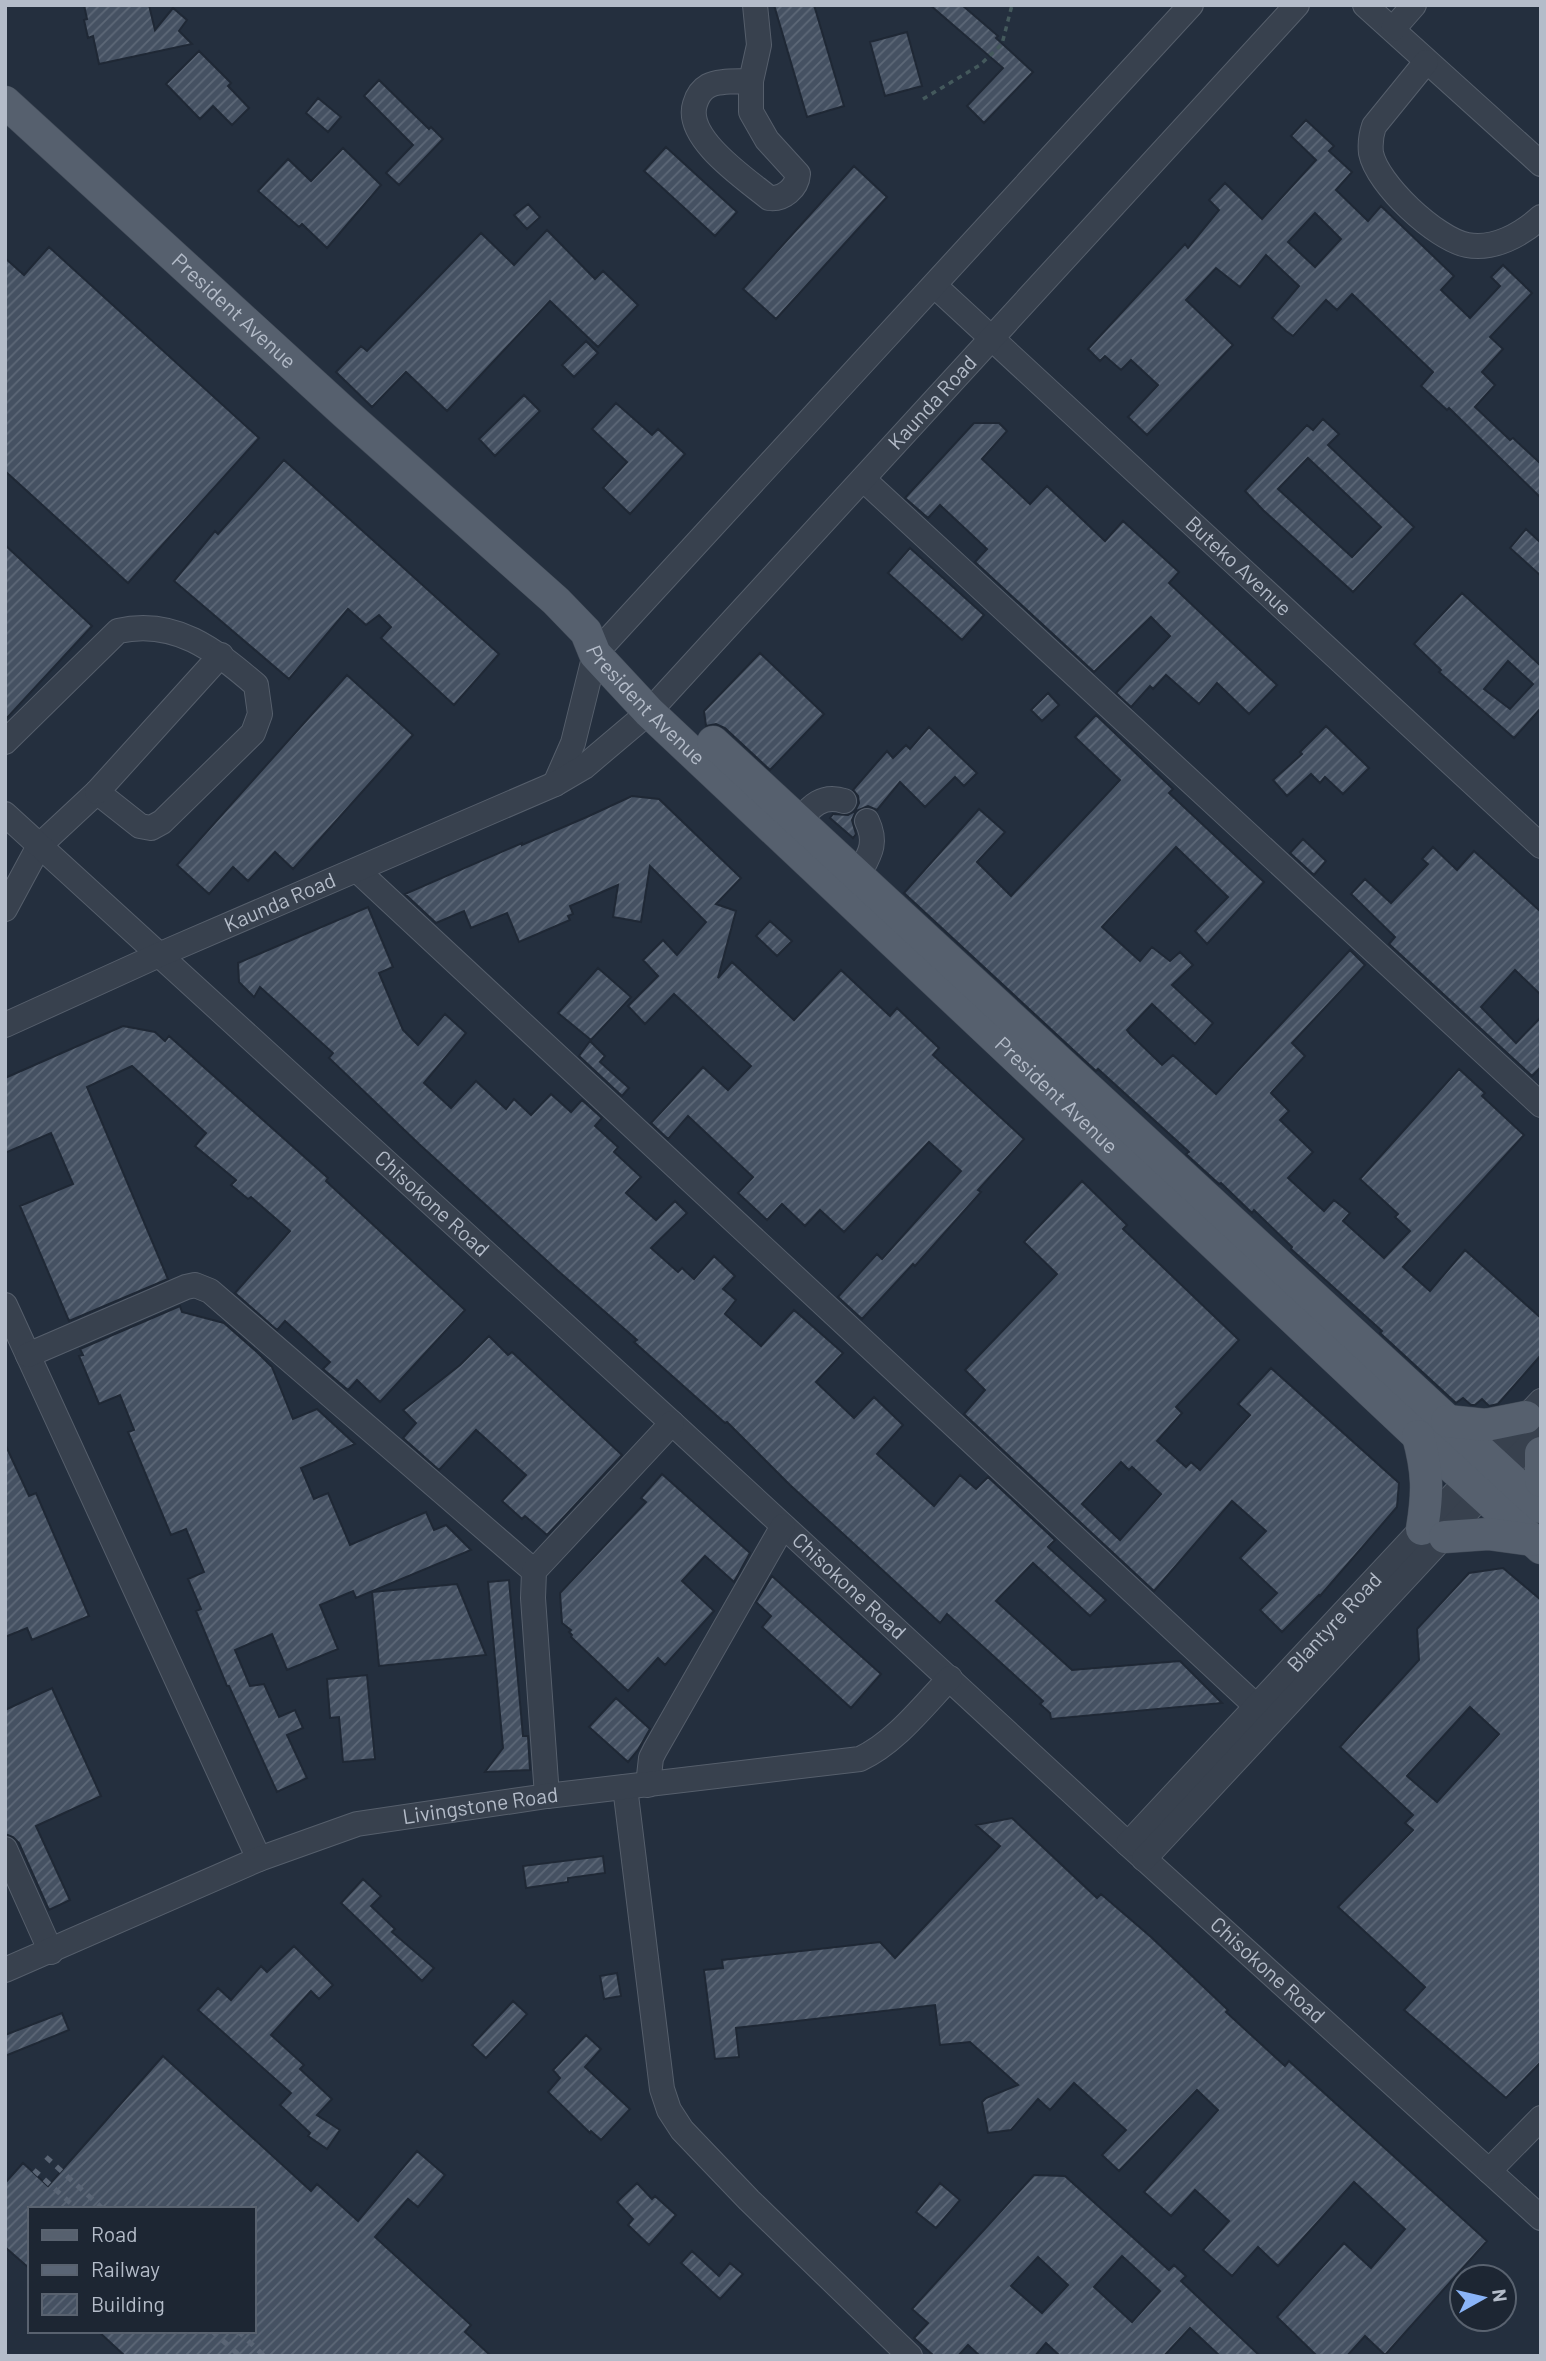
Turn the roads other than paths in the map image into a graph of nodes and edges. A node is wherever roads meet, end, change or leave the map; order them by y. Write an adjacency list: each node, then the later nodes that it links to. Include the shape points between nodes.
1 (755, 5): 8 (street, via 759,45)
2 (1297, 5): 13 (street, Kaunda Road)
3 (1365, 5): 6 (street)
4 (1413, 5): 6 (street)
5 (1181, 9): 12 (street)
6 (1393, 29): 7 (street)
7 (1426, 62): 10 (street); 11 (street, via 1374,126 1371,154 1379,172 1425,220 1446,237 1467,245 1504,241)
8 (751, 81): 8 (street, via 751,111 757,125 798,174 784,196 776,199 731,166 696,125 693,110 706,87)
9 (5, 102): 15 (main road, President Avenue)
10 (1541, 164)
11 (1541, 217)
12 (935, 286): 13 (street, Buteko Avenue); 15 (street)
13 (991, 338): 14 (street, Kaunda Road); 26 (street, Buteko Avenue)
14 (863, 479): 17 (street, Kaunda Road); 32 (street)
15 (596, 642): 17 (main road, President Avenue); 19 (street, via 573,743)
16 (221, 656): 18 (street, via 169,629 138,626 118,631); 20 (street); 20 (street, via 256,685 260,714 253,733 151,828 140,826)
17 (656, 704): 19 (street, Kaunda Road, via 584,767); 24 (main road, President Avenue)
18 (5, 741)
19 (555, 784): 27 (street, Kaunda Road)
20 (97, 792): 25 (street)
21 (844, 801): 24 (street, via 820,800)
22 (5, 814): 25 (street, Chisokone Road)
23 (867, 821): 28 (street, via 872,847)
24 (791, 830): 28 (main road, President Avenue); 38 (main road, President Avenue)
25 (39, 846): 29 (street); 30 (street, Chisokone Road)
26 (1541, 846)
27 (358, 871): 30 (street, Kaunda Road); 49 (street)
28 (858, 876): 36 (main road, President Avenue)
29 (5, 909)
30 (161, 954): 31 (street, Kaunda Road); 37 (street, Chisokone Road)
31 (5, 1025)
32 (1541, 1105)
33 (5, 1305): 34 (street)
34 (28, 1355): 47 (street, via 186,1287 202,1287); 54 (street)
35 (1536, 1417): 36 (main road, via 1486,1425); 40 (street, Blantyre Road)
36 (1447, 1420): 40 (main road, President Avenue)
37 (672, 1423): 44 (street, Chisokone Road); 47 (street)
38 (1418, 1436): 42 (main road, President Avenue); 45 (main road)
39 (1541, 1453): 41 (main road)
40 (1495, 1465): 42 (street, Blantyre Road); 43 (main road, President Avenue)
41 (1541, 1480)
42 (1475, 1489): 45 (street, Blantyre Road); 46 (main road, President Avenue)
43 (1541, 1507)
44 (783, 1526): 48 (street, Chisokone Road); 50 (street)
45 (1433, 1533): 46 (main road, via 1488,1534); 49 (street, Blantyre Road); 53 (street, Blantyre Road)
46 (1536, 1544)
47 (534, 1571): 51 (street)
48 (950, 1678): 50 (street, Livingstone Road, via 889,1740 860,1759); 53 (street, Chisokone Road)
49 (1256, 1706): 53 (street, Blantyre Road)
50 (637, 1786): 51 (street, Livingstone Road); 60 (street, via 662,2089 669,2110 682,2130 749,2200)
51 (547, 1796): 54 (street, Livingstone Road, via 356,1824)
52 (5, 1849): 55 (street)
53 (1136, 1851): 58 (street, Chisokone Road)
54 (259, 1859): 55 (street, Livingstone Road)
55 (51, 1952): 56 (street, Livingstone Road)
56 (5, 1970)
57 (1541, 2118): 58 (street)
58 (1489, 2171): 59 (street, Chisokone Road)
59 (1541, 2218)
60 (910, 2356)

